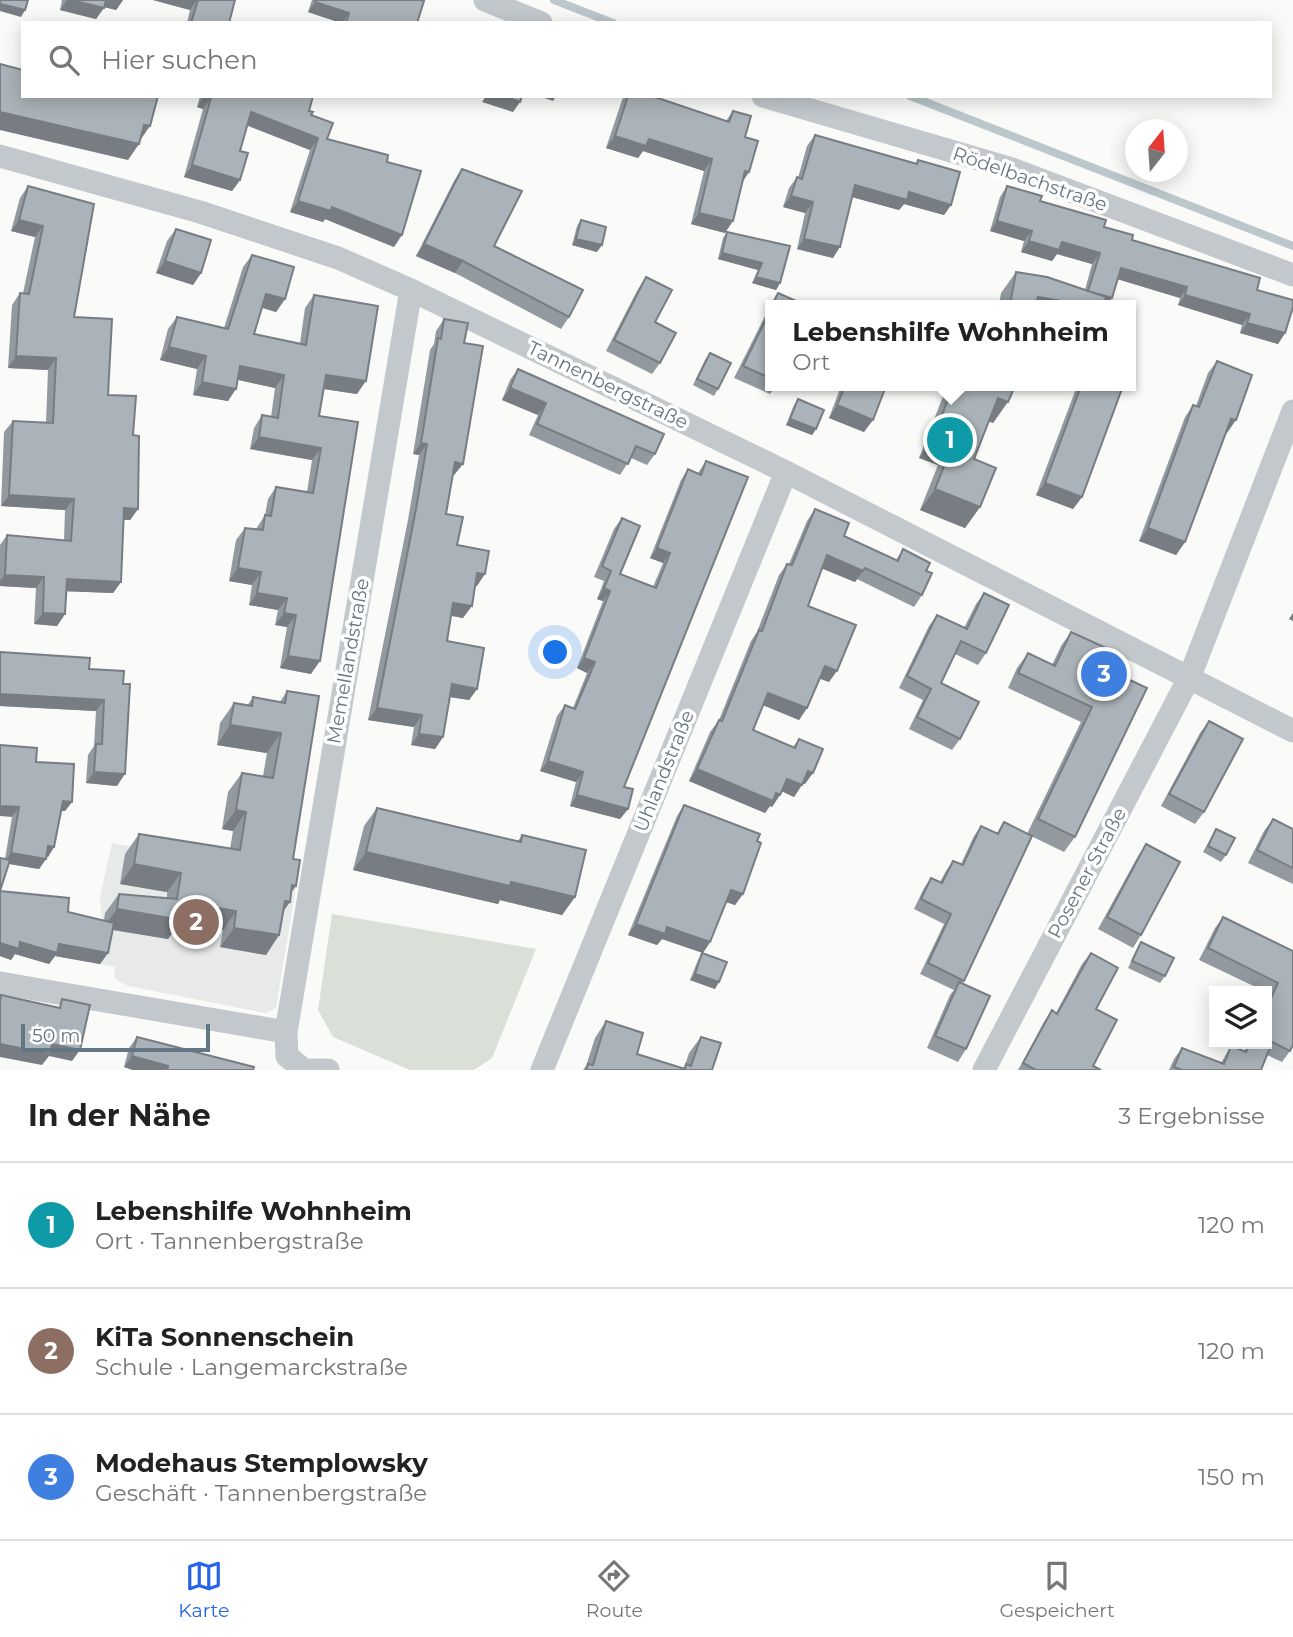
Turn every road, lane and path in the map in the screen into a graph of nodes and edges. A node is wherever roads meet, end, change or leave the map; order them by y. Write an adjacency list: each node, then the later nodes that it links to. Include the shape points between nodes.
1 (485, 0): 2 (street)
2 (536, 21)
3 (770, 98): 5 (street, Rödelbachstraße, via 1009,168)
4 (0, 156): 6 (street, Tannenbergstraße, via 200,212 338,258)
5 (1293, 275)
6 (411, 290): 8 (street, Tannenbergstraße); 12 (street, Memellandstraße)
7 (1293, 411): 9 (street)
8 (786, 472): 9 (street, Tannenbergstraße); 16 (street, Uhlandstraße)
9 (1190, 676): 10 (street, Tannenbergstraße); 17 (street, Posener Straße)
10 (1293, 731)
11 (0, 983): 12 (street)
12 (286, 1032): 13 (street, via 287,1056)
13 (304, 1070)
14 (312, 1070): 15 (street)
15 (328, 1070)
16 (542, 1070)
17 (984, 1070)

